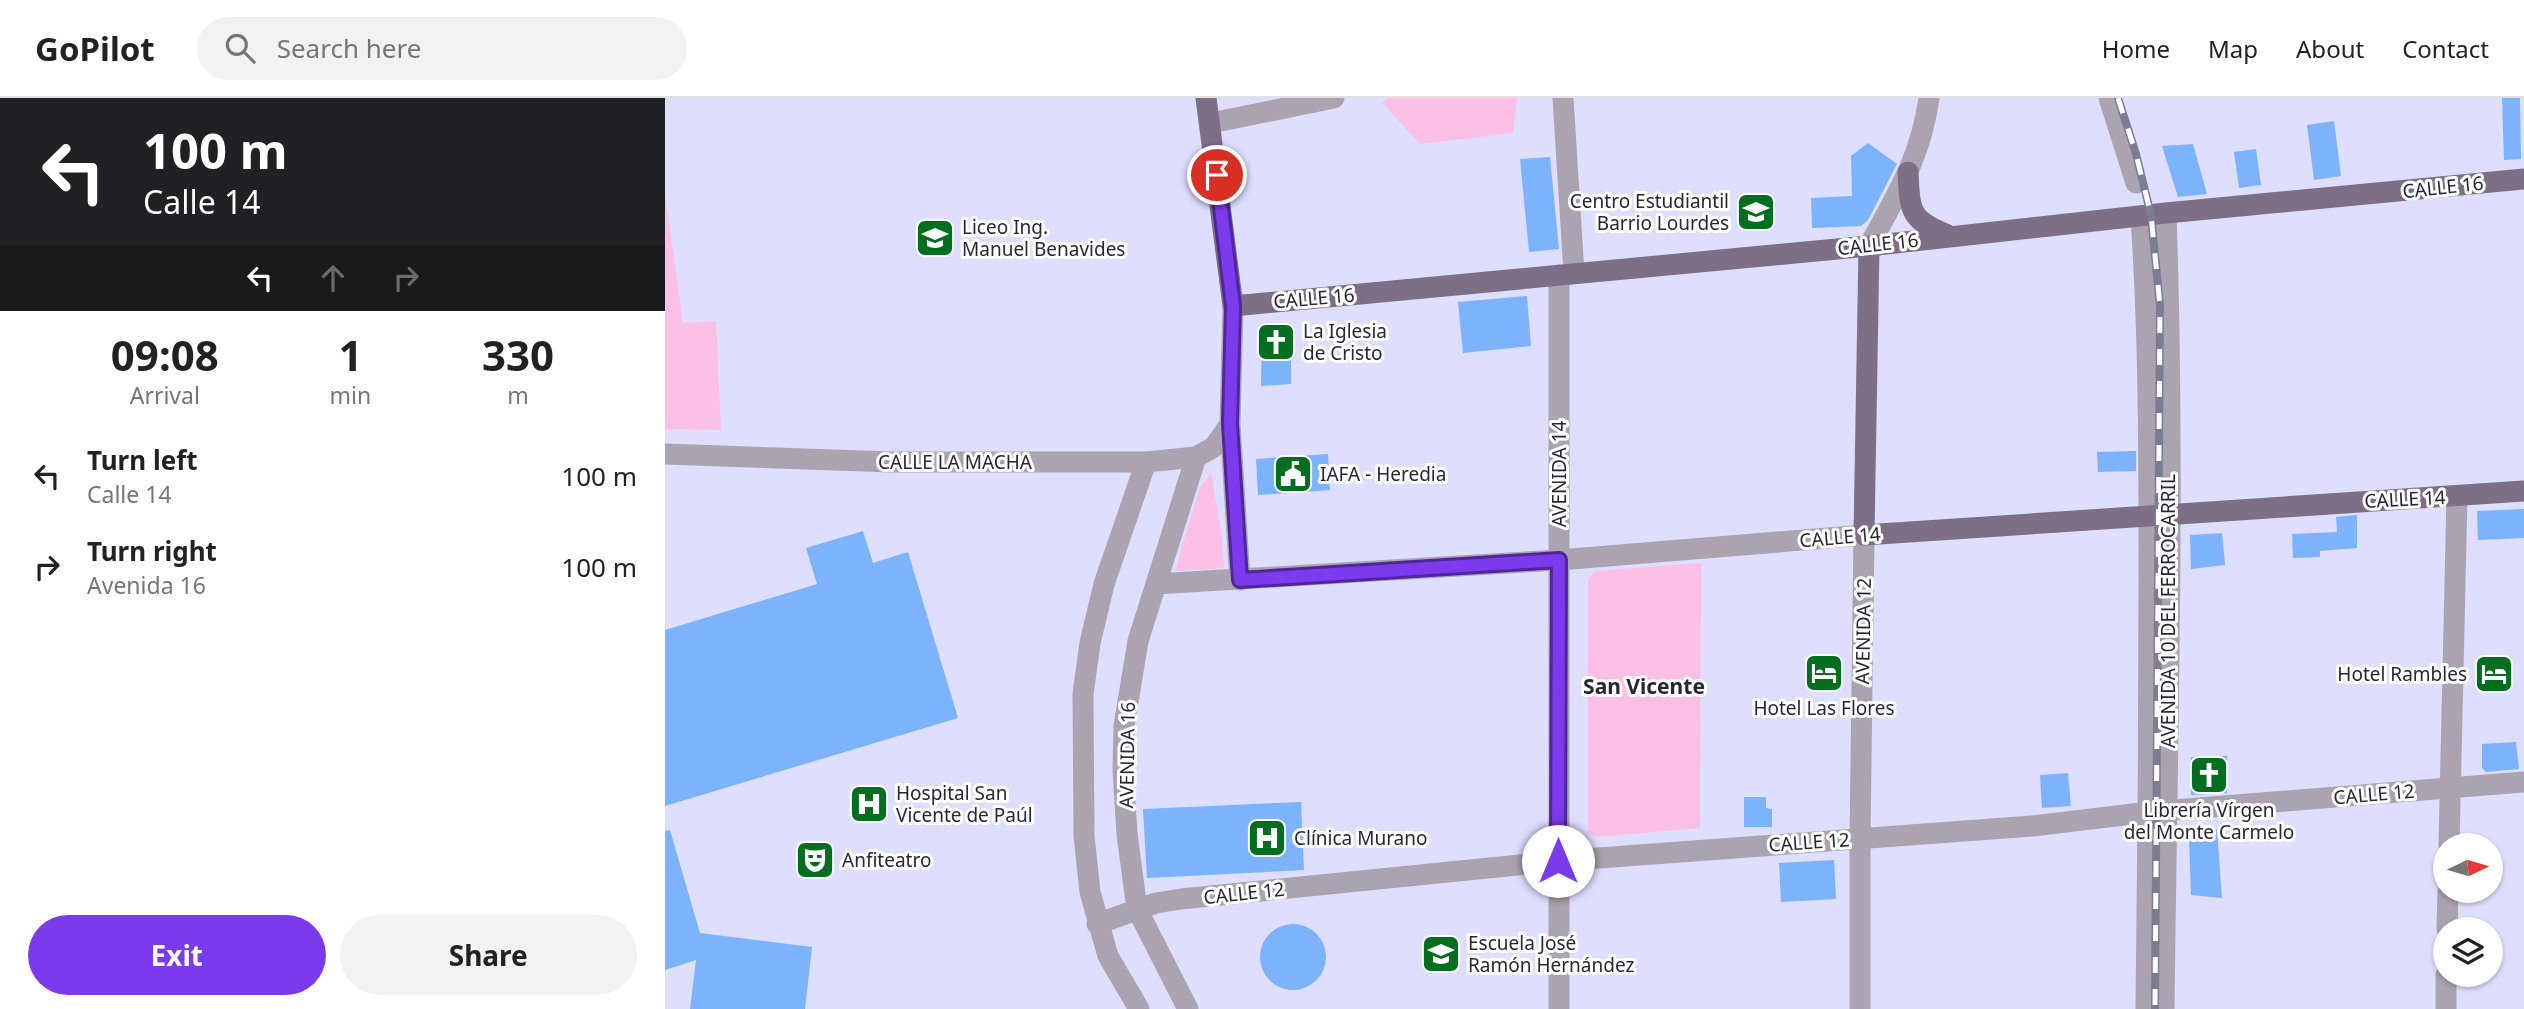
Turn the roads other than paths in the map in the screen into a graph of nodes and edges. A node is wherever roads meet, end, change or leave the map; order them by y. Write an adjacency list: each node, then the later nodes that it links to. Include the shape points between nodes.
1 (1206, 98): 6 (main road)
2 (1333, 98): 6 (street)
3 (1563, 98): 14 (street, AVENIDA 14)
4 (1929, 98): 7 (street, AVENIDA 12)
5 (2109, 98): 9 (street)
6 (1211, 123): 15 (main road)
7 (1908, 172): 12 (main road, via 1912,210 1927,228); 13 (street, AVENIDA 12)
8 (2524, 179): 10 (main road, CALLE 16)
9 (2136, 183)
10 (2166, 214): 11 (main road, CALLE 16); 22 (street, AVENIDA 10 DEL FERROCARRIL, via 2169,298)
11 (2141, 217): 12 (main road, CALLE 16); 22 (street, AVENIDA 10 DEL FERROCARRIL)
12 (1950, 236): 13 (main road, CALLE 16)
13 (1869, 246): 14 (main road, CALLE 16); 23 (main road, AVENIDA 12)
14 (1567, 274): 15 (main road, CALLE 16); 24 (street, AVENIDA 14)
15 (1233, 306): 16 (street)
16 (1230, 424): 18 (street, via 1214,447); 25 (street)
17 (665, 454): 19 (street, CALLE LA MACHA, via 892,462)
18 (1196, 457): 19 (street, CALLE LA MACHA); 26 (street, AVENIDA 16)
19 (1146, 462): 34 (street, via 1104,584 1083,694 1084,836)
20 (2524, 491): 21 (main road, CALLE 14)
21 (2457, 496): 22 (main road, CALLE 14); 28 (street)
22 (2159, 515): 23 (main road, CALLE 14); 29 (street, AVENIDA 10 DEL FERROCARRIL)
23 (1864, 535): 24 (street, CALLE 14); 31 (street, AVENIDA 12)
24 (1559, 560): 25 (street, CALLE 14); 32 (street, AVENIDA 14)
25 (1240, 580): 26 (street, CALLE 14)
26 (1156, 584): 33 (street, AVENIDA 16, via 1138,641 1124,726 1127,834)
27 (2524, 782): 28 (street, CALLE 12)
28 (2451, 788): 29 (street, CALLE 12); 30 (street)
29 (2158, 811): 31 (street, CALLE 12, via 2032,826); 40 (street, AVENIDA 10 DEL FERROCARRIL); 41 (street, AVENIDA 10 DEL FERROCARRIL)
30 (2449, 833)
31 (1860, 838): 32 (street, CALLE 12); 39 (street, AVENIDA 12)
32 (1558, 861): 33 (street, CALLE 12, via 1181,899); 38 (street, AVENIDA 14)
33 (1137, 909): 34 (street, CALLE 12); 37 (street, AVENIDA 16)
34 (1097, 924): 36 (street, via 1108,956)
35 (2447, 987): 42 (street)
36 (1139, 1009)
37 (1188, 1009)
38 (1559, 1009)
39 (1860, 1009)
40 (2146, 1009)
41 (2164, 1009)
42 (2446, 1009)

